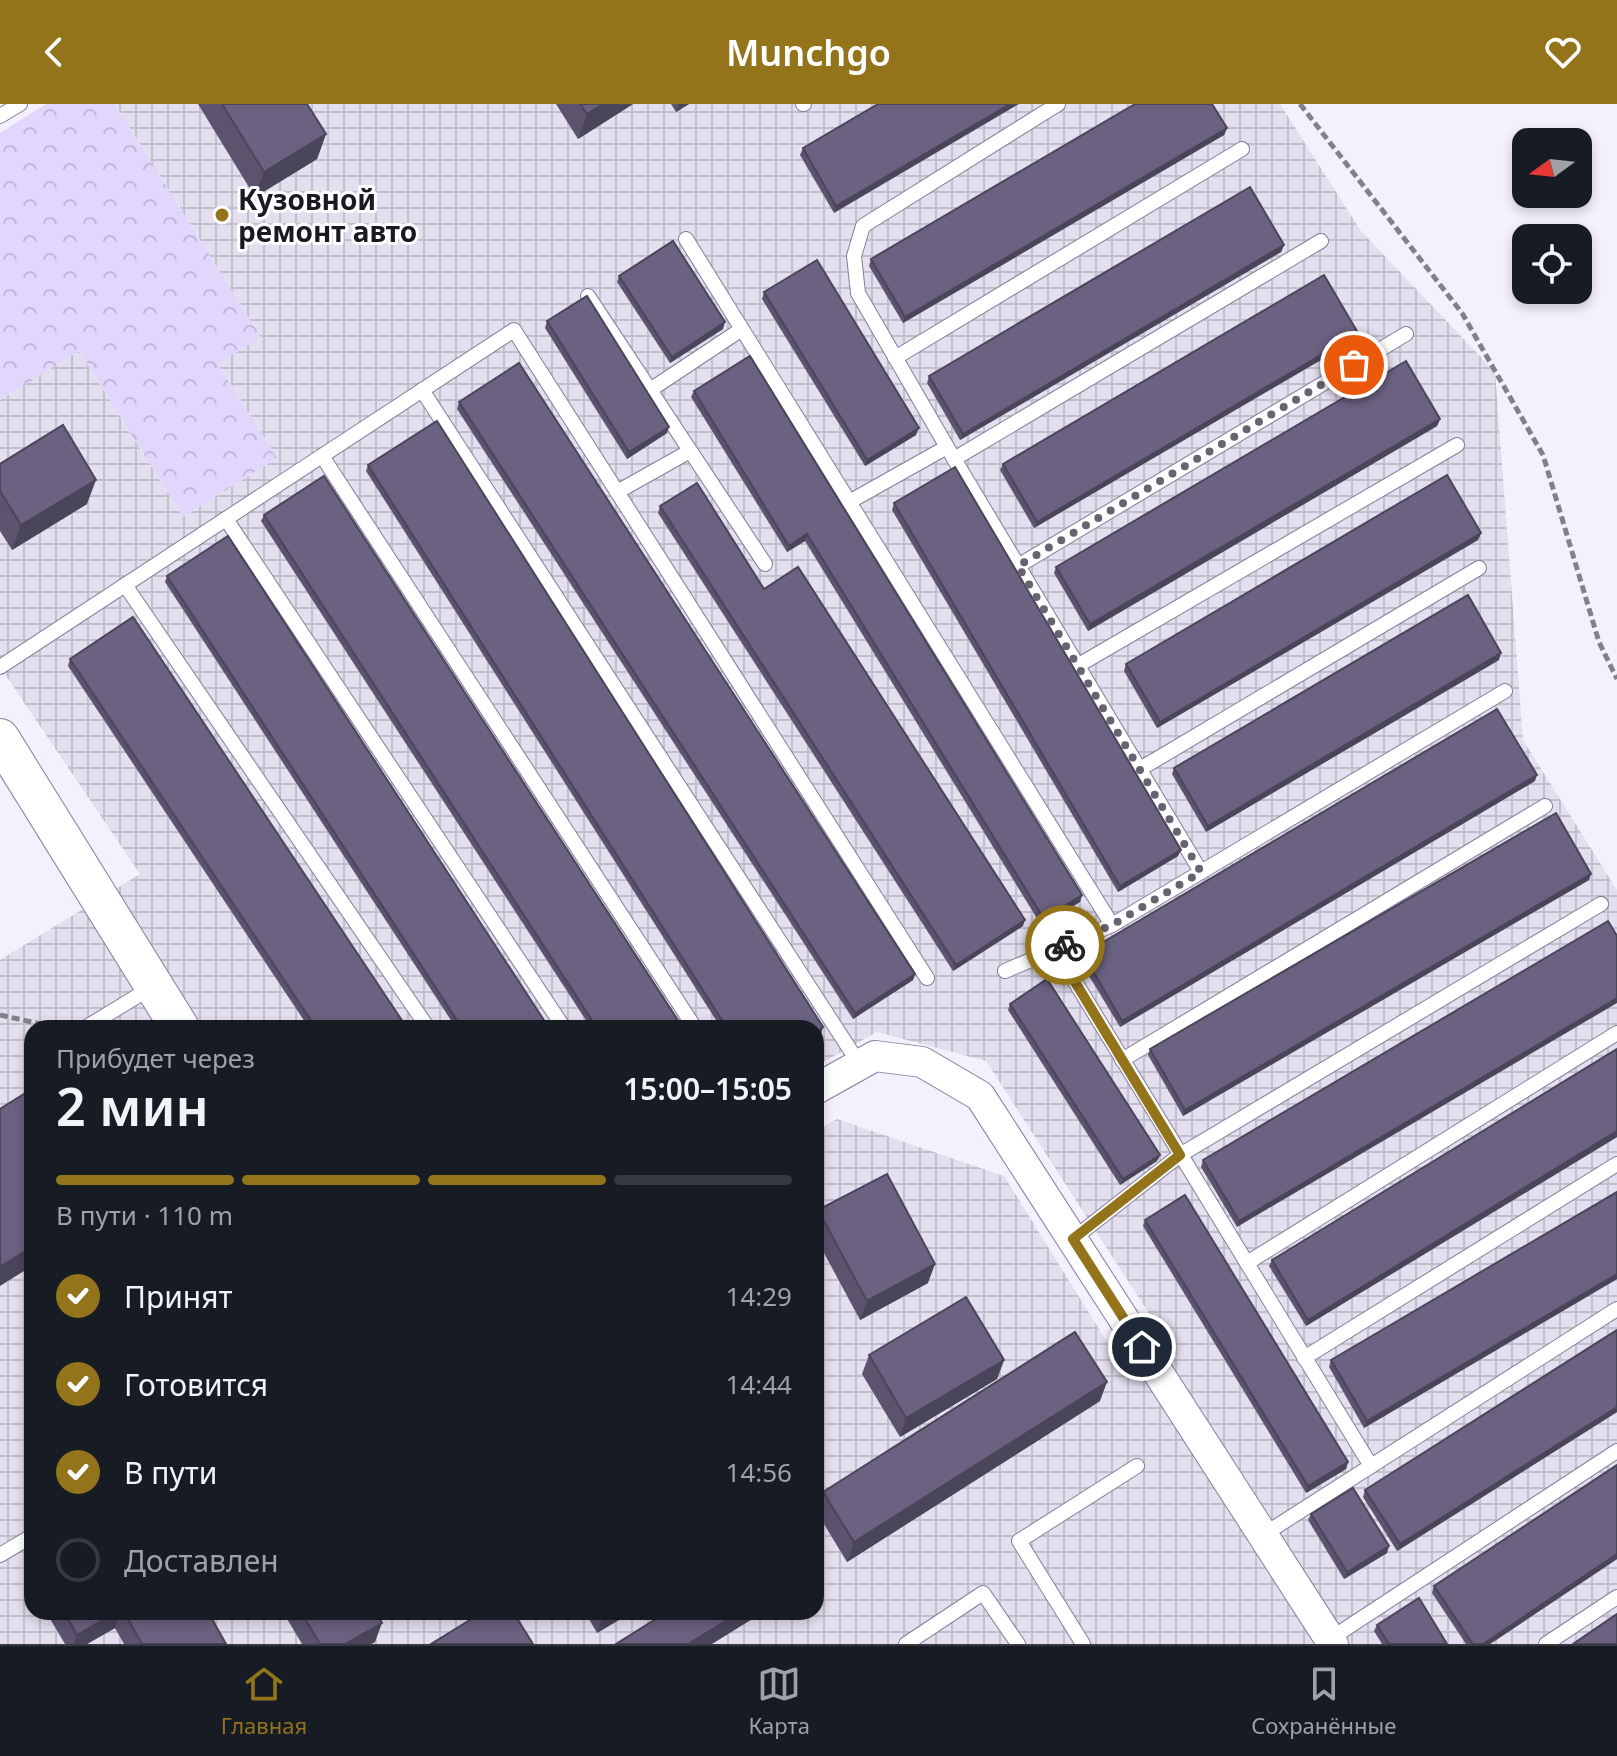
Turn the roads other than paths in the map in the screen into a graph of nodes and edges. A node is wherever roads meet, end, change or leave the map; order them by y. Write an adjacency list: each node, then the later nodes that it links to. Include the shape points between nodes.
1 (20, 104): 3 (lane)
2 (1058, 104): 10 (lane, via 863,226 854,256 858,293)
3 (0, 116)
4 (1242, 149): 10 (lane)
5 (686, 239): 8 (lane)
6 (1321, 241): 15 (lane)
7 (588, 296): 12 (lane)
8 (742, 329): 12 (lane); 18 (lane)
9 (1406, 334): 21 (lane)
10 (895, 358): 15 (lane)
11 (422, 390): 16 (lane); 17 (lane, via 514,330); 44 (lane)
12 (650, 390): 14 (lane)
13 (1457, 445): 24 (lane)
14 (690, 451): 17 (lane); 20 (lane)
15 (950, 453): 18 (lane); 21 (lane)
16 (322, 456): 19 (lane); 41 (lane)
17 (617, 492): 35 (lane)
18 (849, 502): 32 (lane)
19 (226, 519): 23 (lane); 40 (lane)
20 (765, 564)
21 (1018, 566): 24 (lane)
22 (1479, 568): 28 (lane)
23 (125, 585): 25 (lane); 39 (lane)
24 (1077, 666): 28 (lane)
25 (0, 667)
26 (1505, 691): 30 (lane)
27 (0, 738): 36 (street)
28 (1140, 769): 30 (lane)
29 (1545, 806): 43 (lane)
30 (1201, 872): 32 (lane)
31 (1601, 904): 46 (lane)
32 (1112, 925): 33 (lane)
33 (1055, 949): 34 (lane); 43 (lane)
34 (1005, 971)
35 (927, 978)
36 (154, 986): 37 (lane); 38 (street)
37 (98, 1020)
38 (175, 1020)
39 (423, 1020)
40 (559, 1020)
41 (690, 1020)
42 (1617, 1033): 49 (lane)
43 (1122, 1060): 46 (lane)
44 (860, 1065): 45 (street); 48 (street, via 875,1056 922,1062 980,1096)
45 (824, 1085)
46 (1180, 1155): 48 (lane); 49 (lane)
47 (1617, 1164): 51 (lane)
48 (1073, 1239): 55 (street)
49 (1247, 1263): 51 (lane)
50 (1617, 1309): 54 (lane)
51 (1304, 1358): 54 (lane)
52 (1617, 1451): 59 (lane)
53 (1137, 1466): 62 (lane, via 1019,1541)
54 (1371, 1466): 55 (lane)
55 (1263, 1535): 59 (street)
56 (24, 1541): 57 (lane)
57 (0, 1555)
58 (1617, 1597): 63 (lane)
59 (1331, 1641)
60 (906, 1644): 61 (lane, via 983,1593)
61 (1018, 1644)
62 (1083, 1644)
63 (1546, 1644)

